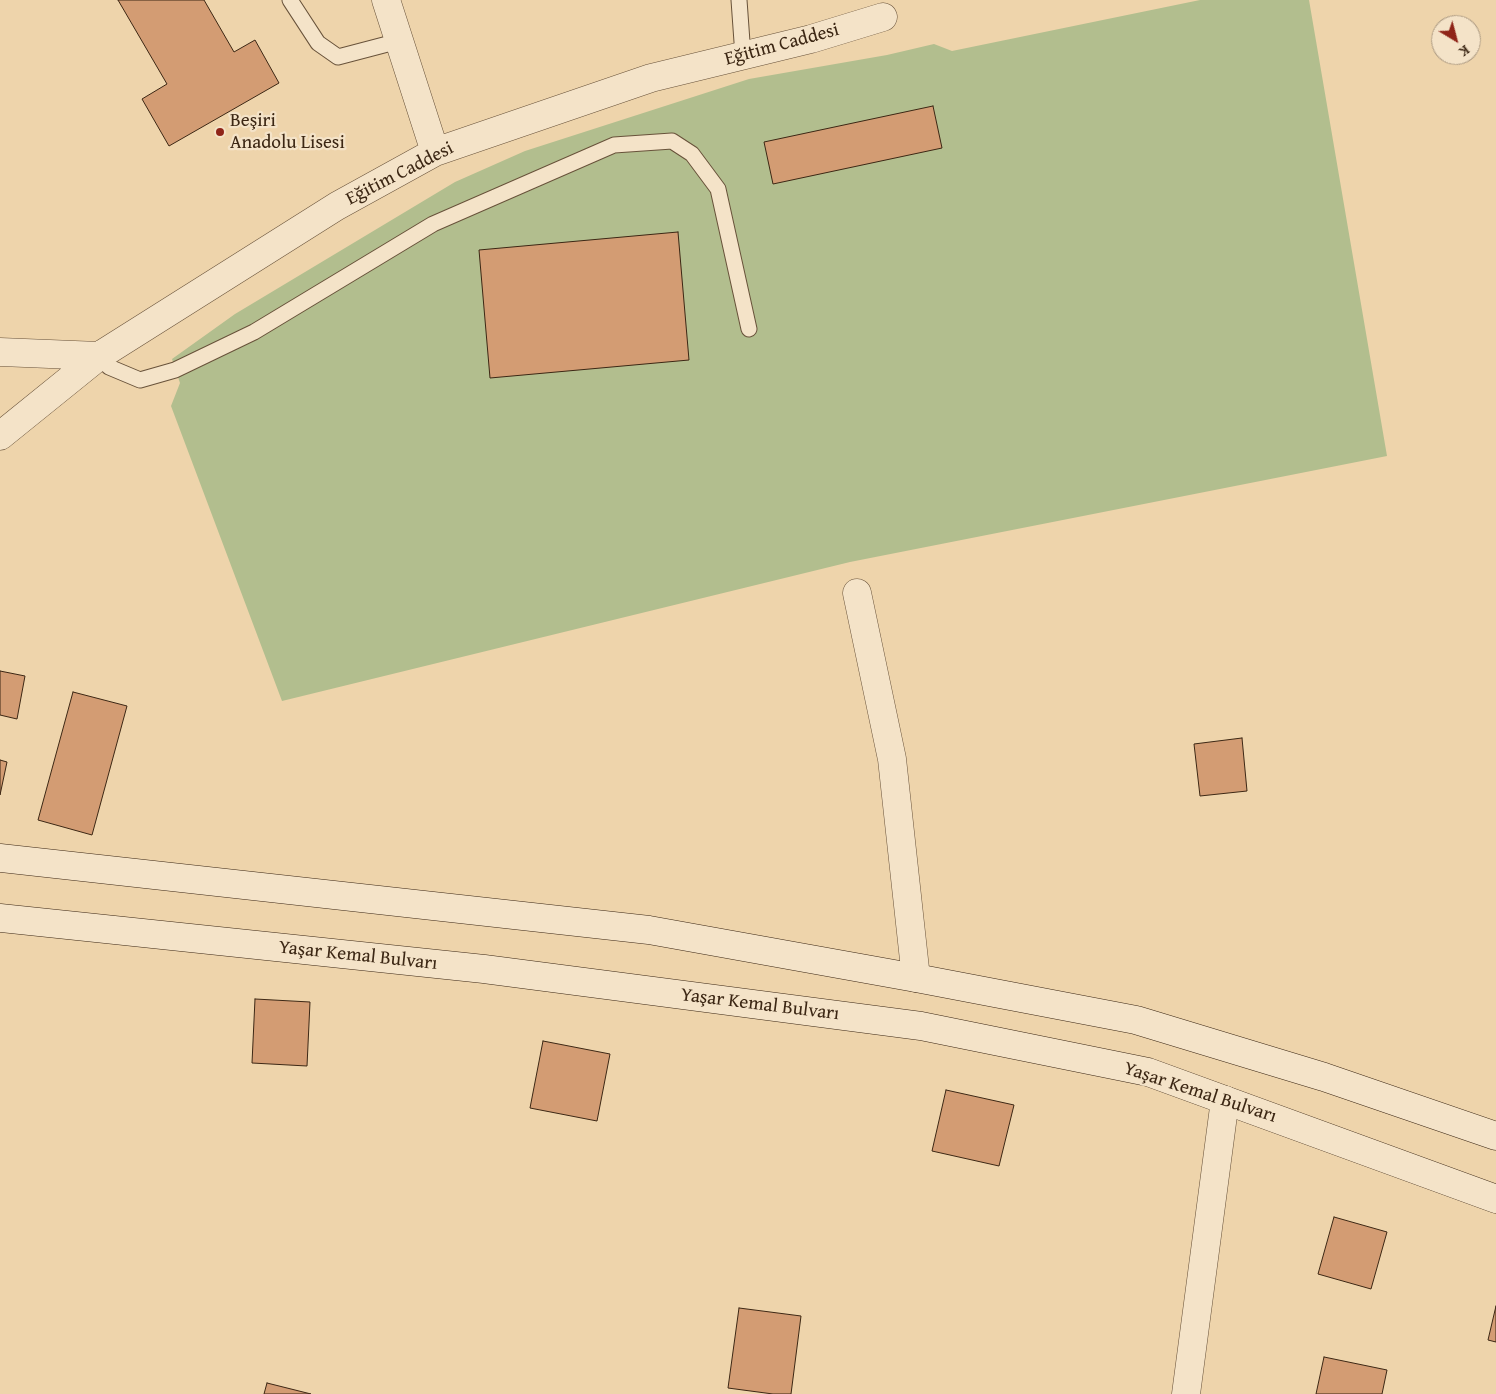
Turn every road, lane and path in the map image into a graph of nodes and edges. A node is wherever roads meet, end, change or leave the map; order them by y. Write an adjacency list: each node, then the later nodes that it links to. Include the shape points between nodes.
1 (290, 0): 5 (lane, via 318,43 338,57)
2 (386, 0): 5 (main road)
3 (739, 0): 6 (lane)
4 (882, 9): 6 (main road, Eğitim Caddesi, via 811,39)
5 (399, 42): 7 (main road)
6 (743, 56): 7 (main road, Eğitim Caddesi, via 651,78)
7 (435, 152): 10 (main road, Eğitim Caddesi, via 338,206)
8 (750, 329): 10 (lane, via 718,189 692,154 672,141 614,145 433,224 254,332 176,370 140,380 109,367)
9 (0, 352): 10 (main road)
10 (99, 356): 11 (main road, Eğitim Caddesi)
11 (0, 436)
12 (857, 593): 15 (main road, via 892,759)
13 (0, 858): 15 (main road, via 648,930)
14 (0, 918): 16 (main road, Yaşar Kemal Bulvarı, via 484,969 922,1026 1148,1072)
15 (916, 978): 17 (main road, via 1136,1020 1324,1077)
16 (1226, 1100): 18 (main road, Yaşar Kemal Bulvarı); 19 (main road)
17 (1496, 1136)
18 (1496, 1199)
19 (1186, 1394)

